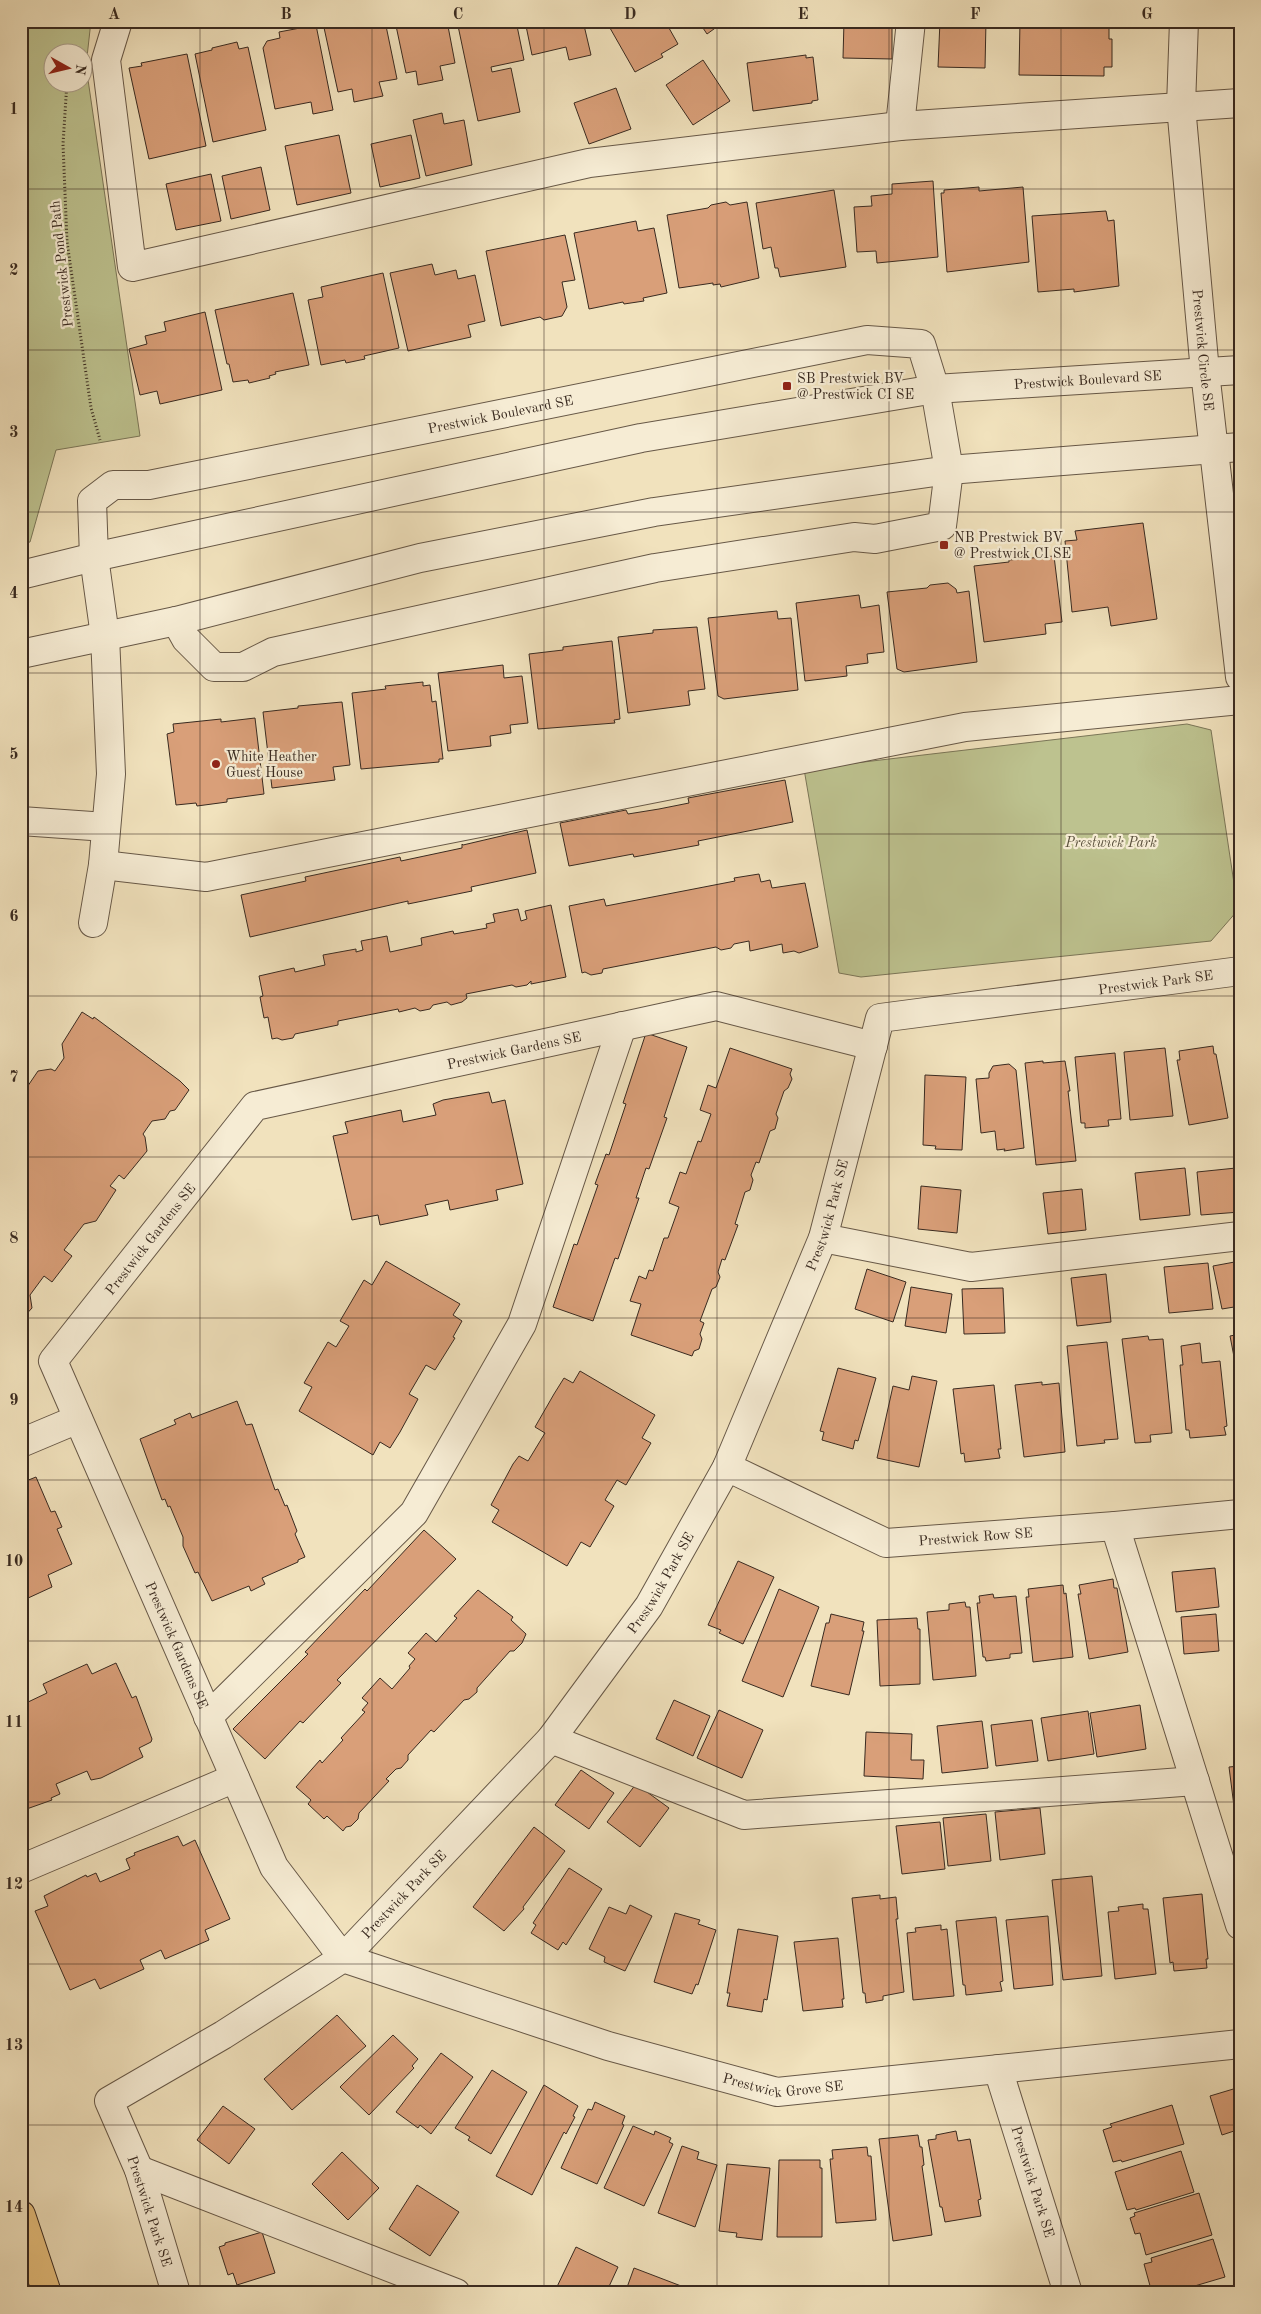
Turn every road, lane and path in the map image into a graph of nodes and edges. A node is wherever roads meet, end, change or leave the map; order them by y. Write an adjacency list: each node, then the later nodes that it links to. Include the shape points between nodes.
1 (118, 21): 7 (street, via 106,60 132,267 589,163)
2 (911, 21): 7 (street)
3 (1184, 21): 6 (street, Prestwick Circle SE)
4 (66, 92): 11 (path, Prestwick Pond Path, via 63,144 67,242 91,408)
5 (1240, 103): 6 (street)
6 (1181, 106): 7 (street); 9 (street, Prestwick Circle SE)
7 (900, 126)
8 (1240, 370): 9 (street, Prestwick Boulevard SE)
9 (1205, 372): 10 (street, Prestwick Boulevard SE); 13 (street, Prestwick Circle SE)
10 (936, 389): 14 (street, Prestwick Boulevard SE); 15 (street, Prestwick Boulevard SE, via 641,438); 15 (street, Prestwick Boulevard SE, via 921,344 867,340 149,485 113,485 92,501)
11 (100, 440)
12 (1240, 447): 13 (street)
13 (1213, 448): 14 (street); 20 (street, Prestwick Circle SE)
14 (949, 470): 17 (street, via 654,512 420,558); 17 (street, Prestwick Boulevard SE, via 942,526 875,539 854,537 655,568 273,652 243,667 214,666 186,639)
15 (94, 557): 16 (street, Prestwick Boulevard SE); 18 (street)
16 (21, 575)
17 (176, 622): 18 (street)
18 (105, 636): 19 (street); 23 (street, via 112,774)
19 (21, 654)
20 (1240, 677)
21 (1240, 700): 24 (street, via 965,727 206,877)
22 (21, 821): 23 (street)
23 (106, 827): 24 (street)
24 (102, 865): 25 (street)
25 (93, 923)
26 (1240, 971): 28 (street, Prestwick Park SE, via 880,1018)
27 (622, 1026): 28 (street, Prestwick Gardens SE, via 716,1006); 31 (street, Prestwick Gardens SE, via 255,1106 53,1361); 36 (street, Prestwick Gardens SE, via 522,1324 414,1514)
28 (873, 1046): 30 (street, Prestwick Park SE)
29 (1240, 1236): 30 (street, via 971,1267)
30 (823, 1238): 33 (street, Prestwick Park SE)
31 (78, 1419): 32 (street); 36 (street, Prestwick Gardens SE)
32 (21, 1443)
33 (727, 1467): 35 (street, Prestwick Row SE, via 886,1542); 37 (street, Prestwick Park SE, via 649,1606)
34 (1240, 1514): 35 (street, Prestwick Row SE)
35 (1115, 1526): 39 (street)
36 (208, 1717): 38 (street, Prestwick Gardens SE)
37 (552, 1739): 39 (street, via 744,1815); 42 (street, Prestwick Park SE)
38 (235, 1778): 40 (street); 42 (street, Prestwick Gardens SE, via 274,1867)
39 (1194, 1781): 41 (street)
40 (21, 1869)
41 (1240, 1925)
42 (343, 1958): 44 (street, Prestwick Grove SE, via 608,2046 777,2092); 45 (street, Prestwick Park SE, via 223,2035 110,2101)
43 (1240, 2044): 44 (street, Prestwick Grove SE)
44 (998, 2069): 50 (street, Prestwick Park SE)
45 (139, 2170): 48 (street, Prestwick Park SE); 49 (street)
46 (21, 2215): 47 (main road)
47 (47, 2293)
48 (176, 2293)
49 (456, 2293)
50 (1068, 2293)

